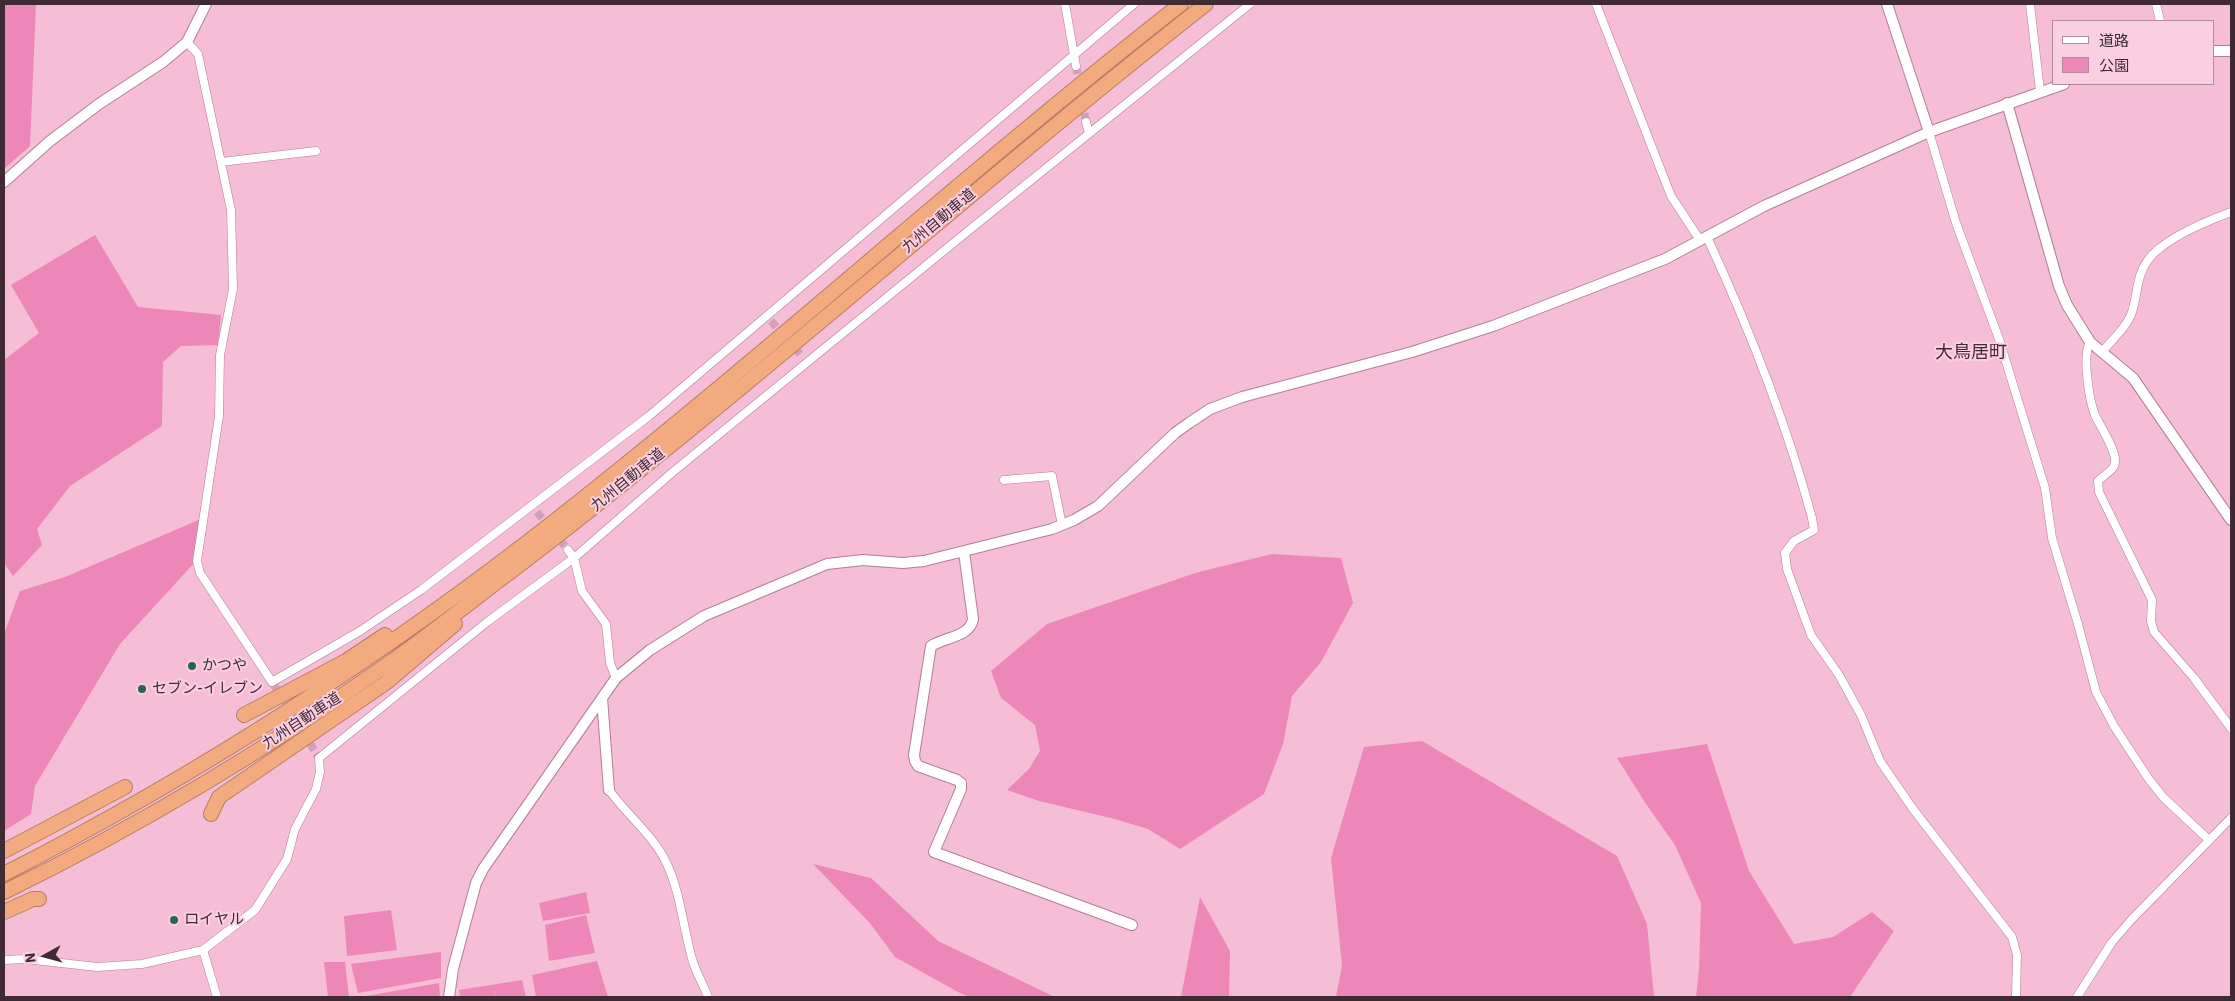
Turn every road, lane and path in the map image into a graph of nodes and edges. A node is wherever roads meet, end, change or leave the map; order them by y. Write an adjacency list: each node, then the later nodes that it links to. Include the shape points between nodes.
1 (206, 4): 12 (street)
2 (1065, 4): 15 (street)
3 (1134, 4): 15 (street)
4 (1181, 4): 39 (highway, 九州自動車道, via 662,434)
5 (1206, 4): 32 (highway, 九州自動車道, via 1087,98)
6 (1250, 4): 22 (street)
7 (1596, 4): 27 (street, via 1671,196)
8 (1887, 4): 21 (street)
9 (2030, 4): 18 (street)
10 (2156, 4): 11 (street)
11 (2160, 20)
12 (186, 42): 24 (street, via 198,54); 25 (street, via 163,62 57,136)
13 (2215, 51): 14 (street)
14 (2231, 51)
15 (1074, 56): 16 (street); 31 (street, via 951,158 769,319)
16 (1076, 66)
17 (2061, 85): 18 (street)
18 (2040, 91): 19 (street)
19 (2007, 103): 21 (street); 28 (street, via 2059,286 2067,306)
20 (1086, 122): 22 (street)
21 (1929, 132): 27 (street, via 1764,206); 48 (street, via 1956,223 1999,339 2046,488 2052,538 2096,692 2114,726 2153,784)
22 (1089, 133): 38 (street, via 804,360)
23 (316, 151): 24 (street)
24 (221, 162): 31 (street, via 231,210 233,289 220,355 218,416 196,561 200,573 272,682 360,631 421,590)
25 (4, 182)
26 (2231, 212): 29 (street, via 2180,235 2148,260 2140,274 2127,322)
27 (1704, 239): 35 (street, via 1665,259 1493,326 1412,352 1242,397 1210,409 1175,433 1098,506); 60 (street, via 1756,347 1812,518 1814,530 1794,542 1784,553 1811,635 1839,675 1861,715 1880,761 2012,938 2017,955)
28 (2090, 342): 29 (street); 43 (street, via 2087,346 2087,369 2091,400 2115,457 2113,468 2098,481 2099,492 2152,600 2154,632)
29 (2102, 352): 34 (street, via 2133,378)
30 (1004, 480): 35 (street, via 1052,476)
31 (531, 506): 33 (street)
32 (594, 508): 46 (highway, via 387,682 219,797); 51 (highway, 九州自動車道, via 394,660 285,734 169,804)
33 (538, 512)
34 (2231, 520)
35 (1062, 525): 37 (street)
36 (568, 550): 38 (street)
37 (964, 552): 40 (street, via 917,562 863,560 827,564 704,616 650,650); 54 (street, via 972,626 931,646 914,755 918,766 961,783 934,852)
38 (574, 558): 40 (street, via 582,591 606,624 610,663); 55 (street, via 487,622 319,758 316,789 295,829 287,858 255,910)
39 (501, 561): 42 (highway, via 346,661); 50 (highway, 九州自動車道, via 385,646 272,722 123,811)
40 (616, 678): 41 (street)
41 (602, 698): 45 (street); 58 (street, via 480,876 452,969)
42 (244, 716)
43 (2231, 728)
44 (125, 786): 49 (highway)
45 (609, 790): 59 (street, via 651,837 666,862 694,963)
46 (211, 814)
47 (2231, 818): 48 (street)
48 (2209, 840): 61 (street, via 2132,918 2112,942)
49 (4, 851)
50 (4, 874)
51 (4, 892)
52 (39, 899): 53 (highway)
53 (4, 912)
54 (1132, 925)
55 (203, 950): 56 (street, via 142,964 97,967); 57 (street)
56 (4, 960)
57 (217, 997)
58 (449, 997)
59 (708, 997)
60 (2016, 997)
61 (2077, 997)

